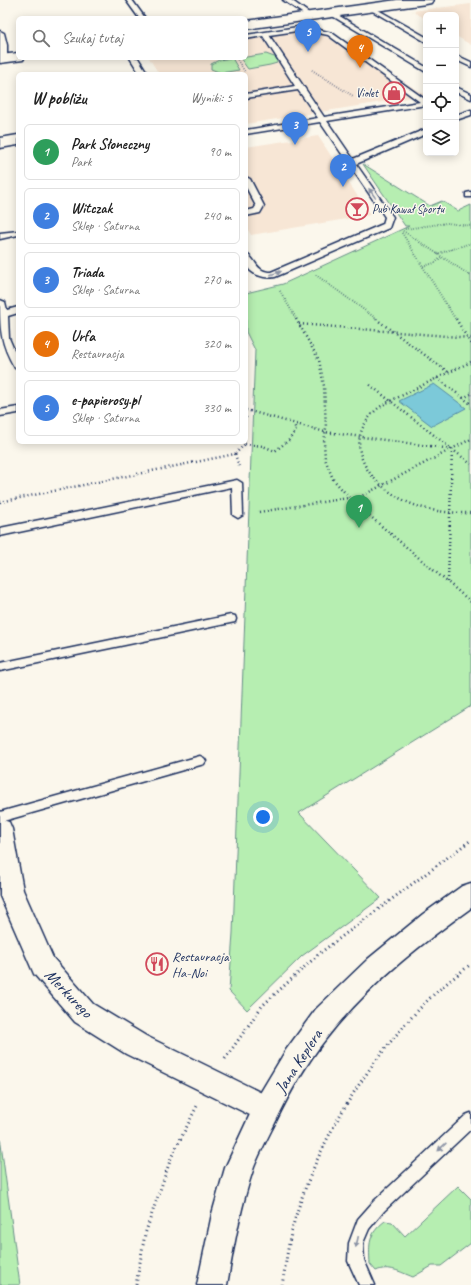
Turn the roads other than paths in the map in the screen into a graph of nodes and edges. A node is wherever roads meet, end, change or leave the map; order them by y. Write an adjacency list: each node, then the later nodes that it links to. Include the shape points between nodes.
1 (129, 0): 6 (lane)
2 (286, 0): 7 (lane)
3 (426, 0): 4 (street)
4 (371, 8): 5 (street); 12 (lane)
5 (331, 13): 7 (street); 18 (lane)
6 (141, 16)
7 (310, 16): 8 (street)
8 (248, 25)
9 (0, 33): 14 (lane, via 3,45)
10 (265, 34): 11 (lane); 20 (lane); 25 (lane, via 304,28 330,34)
11 (248, 37)
12 (423, 38)
13 (16, 57): 14 (street)
14 (2, 59)
15 (459, 59): 17 (lane)
16 (135, 60): 19 (lane)
17 (471, 65)
18 (423, 68)
19 (143, 72)
20 (300, 87): 22 (lane); 29 (lane)
21 (459, 91): 23 (lane)
22 (248, 96)
23 (470, 97): 24 (lane)
24 (459, 99)
25 (423, 101)
26 (423, 103): 29 (lane)
27 (471, 112): 28 (lane)
28 (459, 117)
29 (321, 119): 30 (lane); 34 (lane)
30 (248, 132)
31 (423, 132): 34 (lane)
32 (16, 140): 33 (street)
33 (0, 143)
34 (351, 163): 39 (lane, one-way to 34, via 265,275 275,274 386,226 389,217)
35 (248, 183): 36 (lane, via 260,206 257,211)
36 (248, 213)
37 (16, 233): 38 (lane)
38 (0, 236)
39 (250, 270)
40 (1, 302): 42 (lane)
41 (16, 311): 42 (lane)
42 (4, 314): 43 (lane)
43 (2, 335): 44 (lane)
44 (16, 363)
45 (16, 410): 46 (lane)
46 (0, 414)
47 (238, 515): 48 (lane, via 237,483)
48 (0, 532)
49 (231, 618): 50 (lane)
50 (0, 667)
51 (200, 761): 52 (lane)
52 (0, 817)
53 (0, 829): 55 (street, Merkurego, via 10,890 43,966 84,1013 136,1045)
54 (471, 894): 55 (street, Jana Keplera, via 395,951 358,984 325,1019)
55 (266, 1109): 57 (street, Jana Keplera, via 238,1172 221,1235)
56 (471, 1120): 58 (lane, one-way to 58, via 378,1206 363,1224 356,1243 356,1261)
57 (212, 1285)
58 (367, 1285)

